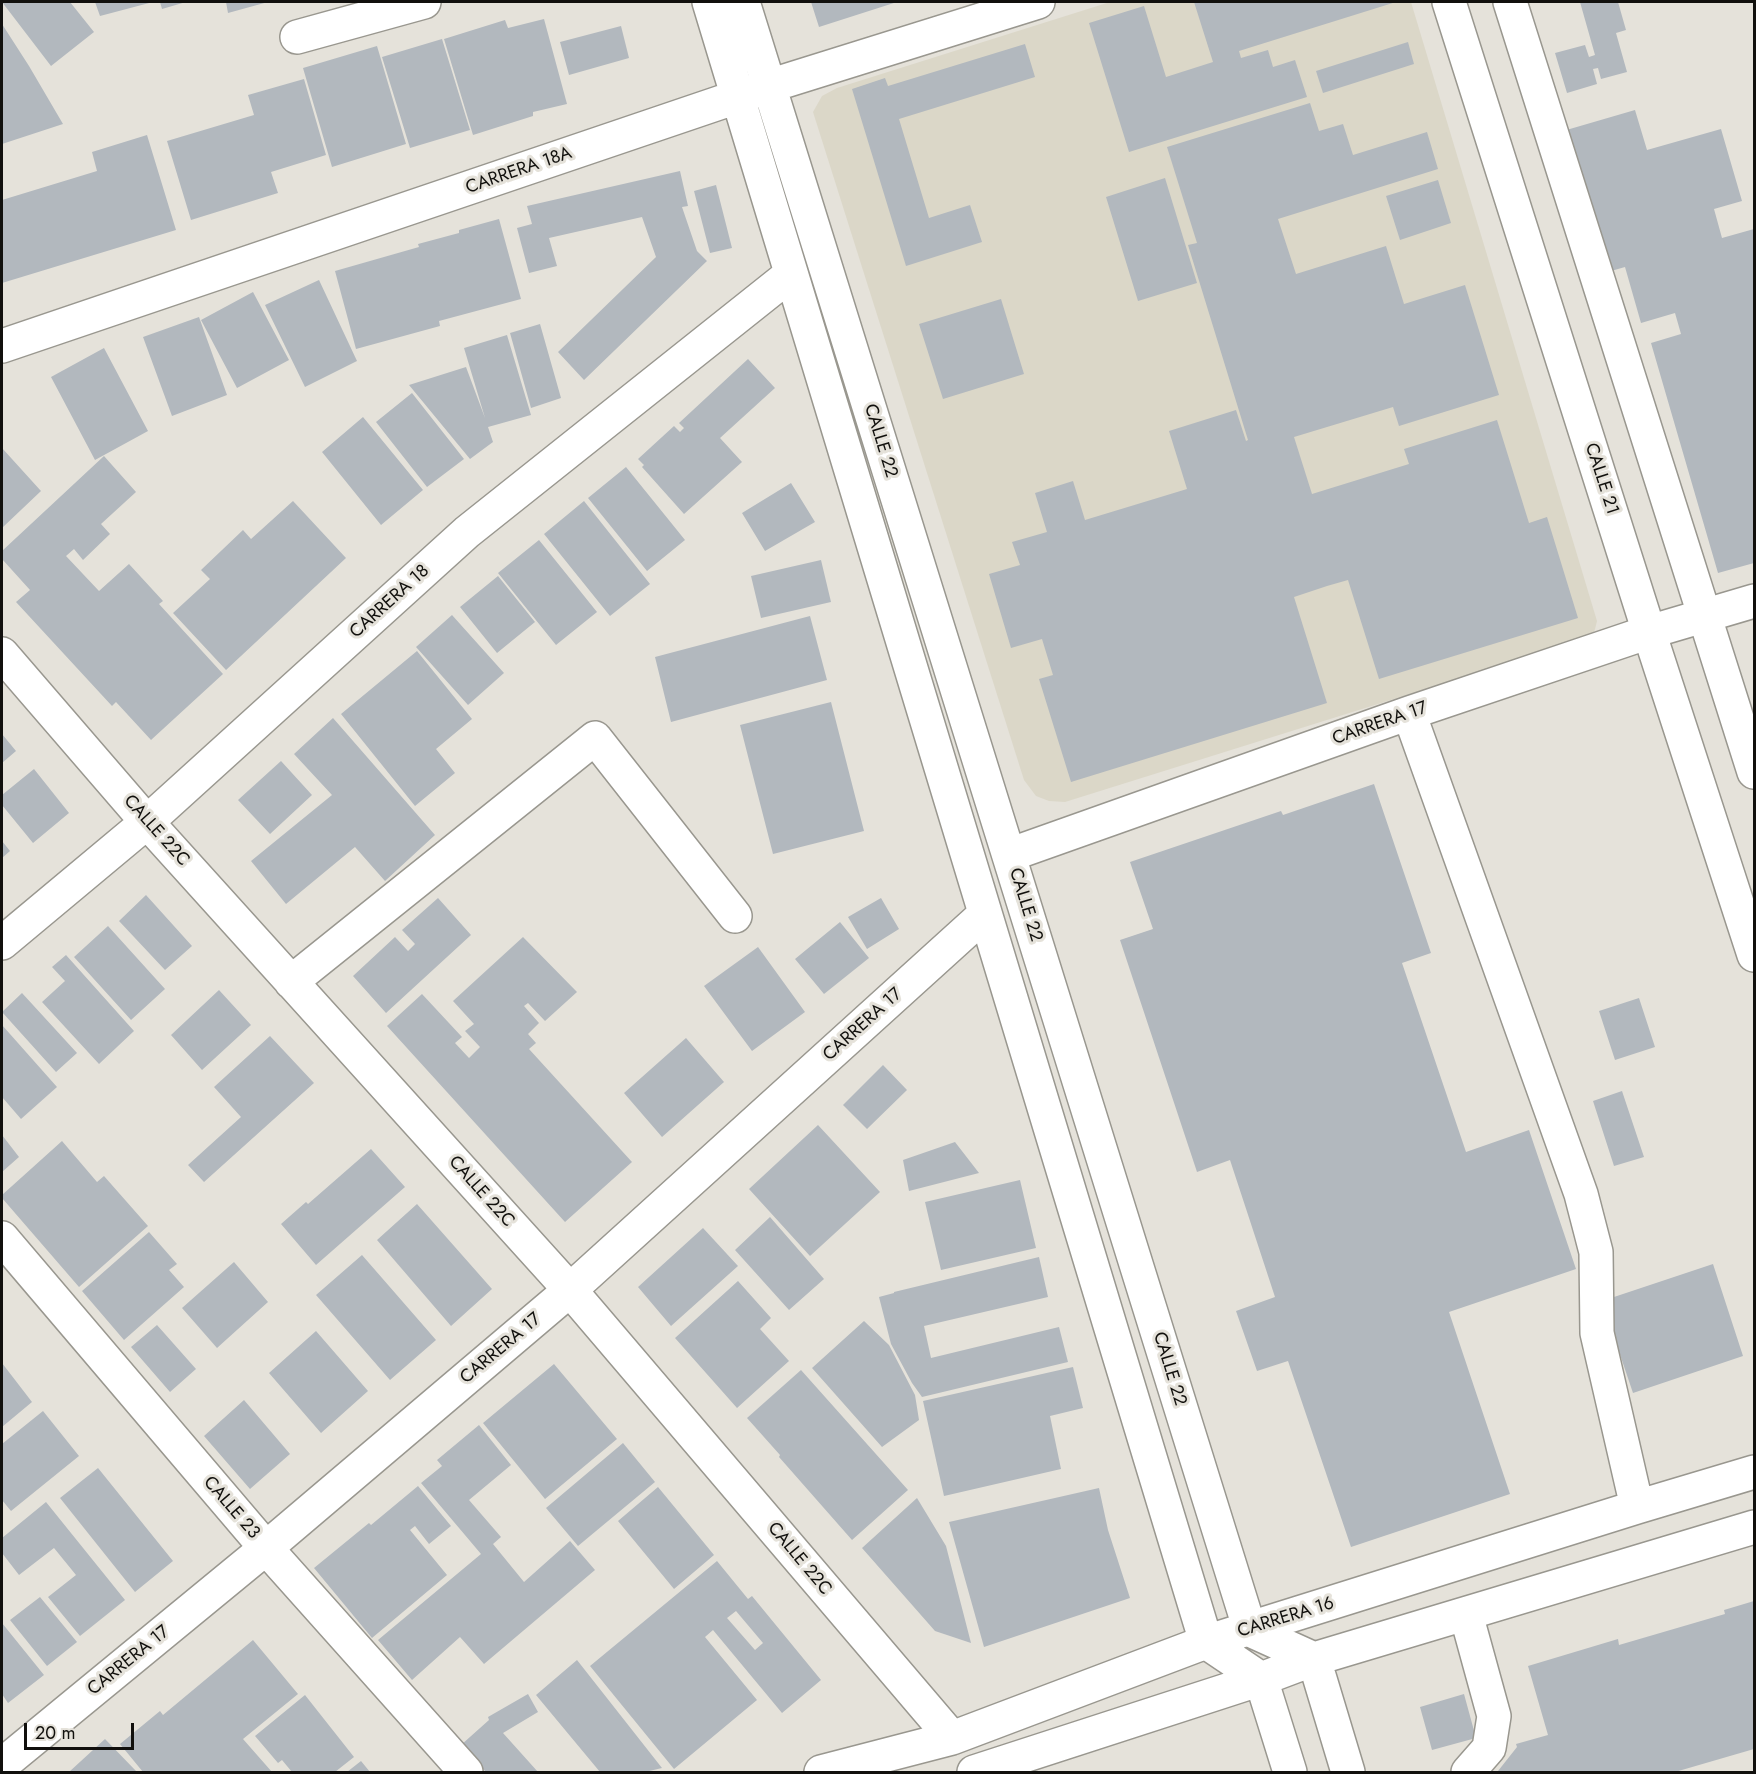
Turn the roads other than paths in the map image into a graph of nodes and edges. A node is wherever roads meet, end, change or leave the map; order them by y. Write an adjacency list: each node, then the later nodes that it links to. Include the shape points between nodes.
1 (424, 2): 7 (street)
2 (709, 2): 9 (street, CALLE 22)
3 (742, 2): 8 (street, CALLE 22)
4 (1038, 2): 8 (street, CARRERA 18A)
5 (1449, 2): 14 (street, CALLE 21)
6 (1510, 2): 13 (street)
7 (297, 37)
8 (768, 86): 9 (street, CARRERA 18A); 19 (street, CALLE 22)
9 (738, 96): 10 (street, CALLE 22); 11 (street, CARRERA 18A)
10 (791, 274): 18 (street, CARRERA 18, via 467,532); 20 (street, CALLE 22)
11 (2, 346)
12 (1755, 601): 13 (street, CARRERA 17)
13 (1706, 616): 14 (street, CARRERA 17); 17 (street)
14 (1649, 632): 16 (street, CARRERA 17); 23 (street, CALLE 21)
15 (2, 654): 18 (street, CALLE 22C)
16 (1409, 713): 19 (street, CARRERA 17); 28 (street, via 1581,1194 1596,1252 1597,1333)
17 (1755, 772)
18 (147, 822): 22 (street, CARRERA 18); 24 (street, CALLE 22C)
19 (1009, 855): 32 (street, CALLE 22)
20 (985, 914): 26 (street, CARRERA 17); 33 (street, CALLE 22)
21 (735, 916): 24 (street, via 595,738)
22 (2, 943)
23 (1755, 955)
24 (291, 982): 26 (street, CALLE 22C)
25 (2, 1238): 30 (street, CALLE 23)
26 (570, 1290): 30 (street, CARRERA 17); 36 (street, CALLE 22C)
27 (1755, 1473): 28 (street, CARRERA 16)
28 (1637, 1507): 32 (street, CARRERA 16)
29 (1755, 1527): 31 (street)
30 (266, 1548): 37 (street, CARRERA 17); 38 (street, CALLE 23)
31 (1466, 1614): 34 (street); 43 (street, via 1494,1716 1489,1748)
32 (1250, 1629): 33 (street, CARRERA 16); 34 (street)
33 (1206, 1642): 35 (street); 36 (street, CARRERA 16)
34 (1314, 1659): 35 (street); 42 (street)
35 (1261, 1679): 40 (street); 41 (street)
36 (952, 1738): 39 (street, CARRERA 16)
37 (2, 1765)
38 (466, 1773)
39 (821, 1773)
40 (974, 1773)
41 (1290, 1773)
42 (1348, 1773)
43 (1468, 1773)

